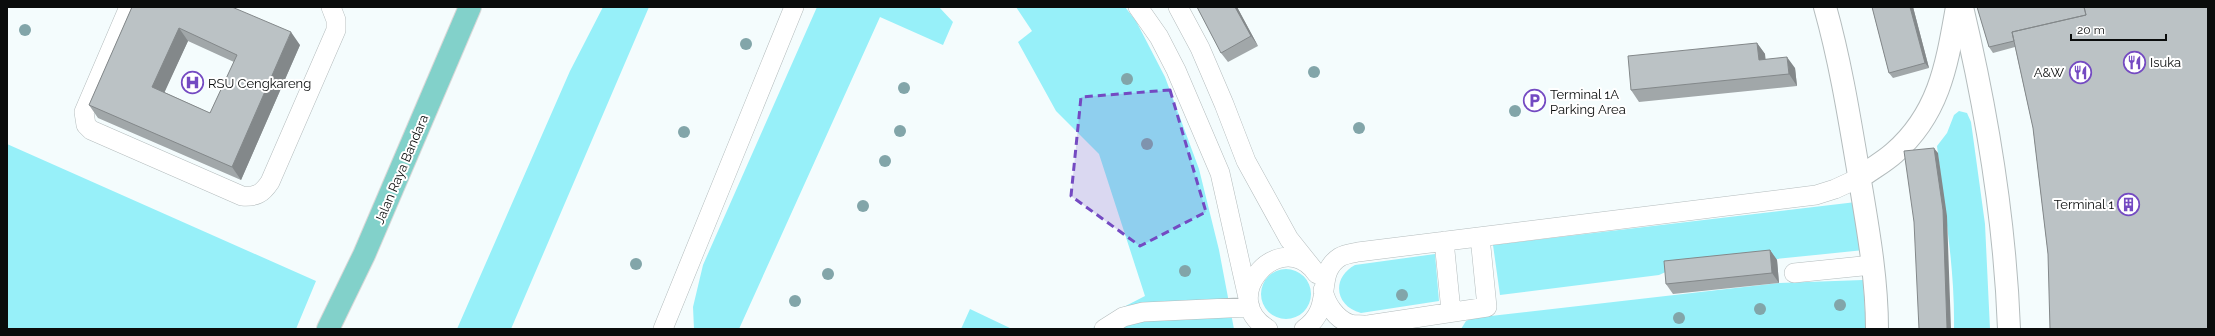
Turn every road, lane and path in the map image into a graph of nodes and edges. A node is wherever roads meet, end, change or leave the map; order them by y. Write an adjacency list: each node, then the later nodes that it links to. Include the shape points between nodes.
1 (129, 7): 2 (lane, via 84,112 86,125 91,130 242,196 253,197 263,192 270,182 336,30 336,20)
2 (330, 7)
3 (470, 7): 21 (main road, Jalan Raya Bandara, via 364,255)
4 (794, 7): 22 (lane)
5 (1138, 7): 18 (lane, via 1176,70 1220,173)
6 (1178, 7): 15 (lane, via 1200,48 1246,161 1289,239)
7 (1825, 7): 10 (street, via 1845,94)
8 (1957, 7): 10 (street, via 1946,68 1924,116 1913,134 1894,153)
9 (1962, 7): 26 (street, via 1979,78 1999,209 2007,276)
10 (1859, 178): 11 (lane, via 1816,195); 13 (street)
11 (1480, 236): 12 (lane); 17 (lane, via 1487,307)
12 (1444, 241): 16 (lane, via 1358,252 1341,257 1327,274); 17 (lane)
13 (1872, 265): 14 (lane); 25 (street)
14 (1794, 273)
15 (1317, 274): 16 (lane); 18 (lane, via 1308,265 1286,258 1274,260 1263,266 1249,285)
16 (1324, 295): 19 (lane, via 1322,305); 20 (lane, via 1341,319 1350,324)
17 (1451, 311): 20 (lane)
18 (1251, 312): 23 (lane, via 1143,312 1123,317); 24 (lane, via 1260,325)
19 (1308, 327)
20 (1371, 327)
21 (328, 329)
22 (663, 329)
23 (1104, 329)
24 (1268, 329)
25 (1877, 329)
26 (2009, 329)

